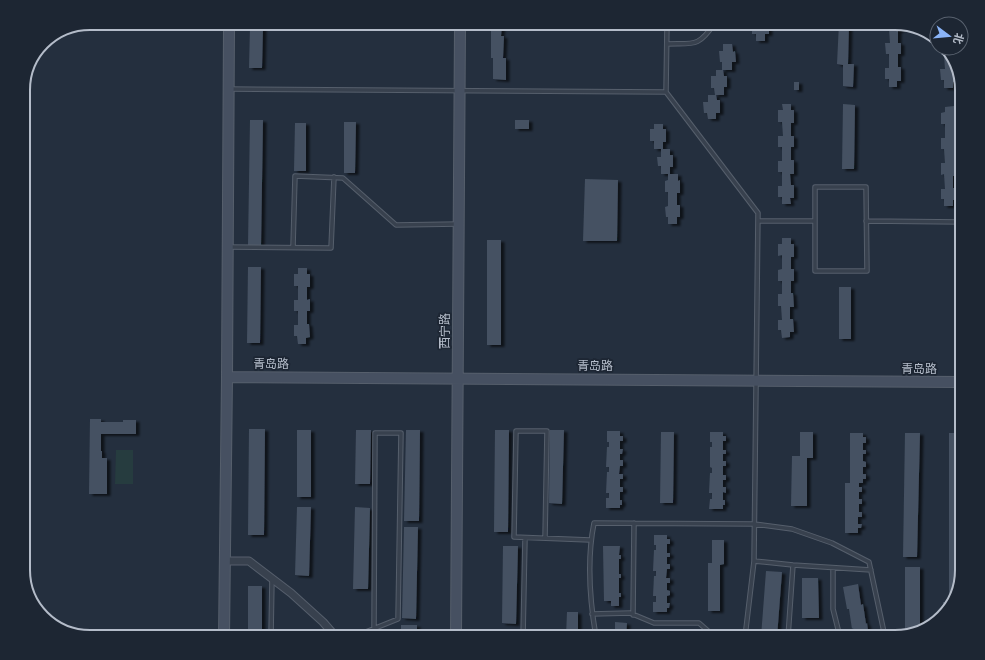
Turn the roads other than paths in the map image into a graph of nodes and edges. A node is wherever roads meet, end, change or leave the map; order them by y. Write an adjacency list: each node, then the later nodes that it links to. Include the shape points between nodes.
1 (229, 30): 6 (street)
2 (460, 30): 7 (street, 西宁路)
3 (667, 30): 5 (lane)
4 (710, 30): 5 (lane, via 697,43)
5 (667, 44): 8 (lane)
6 (229, 89): 7 (lane); 15 (street)
7 (460, 91): 8 (lane); 14 (street, 西宁路)
8 (666, 92): 10 (lane, via 758,214)
9 (334, 177): 14 (lane, via 343,178 396,225); 16 (lane, via 296,176); 16 (lane, via 332,248)
10 (758, 221): 11 (lane); 19 (lane)
11 (815, 221): 12 (lane, via 815,187 866,187); 12 (lane, via 816,272 867,271)
12 (866, 221): 13 (lane)
13 (955, 222)
14 (459, 224): 18 (street, 西宁路)
15 (228, 247): 16 (lane); 17 (street)
16 (293, 247)
17 (227, 377): 18 (street, 青岛路); 29 (street)
18 (458, 379): 19 (street, 青岛路); 41 (street, 西宁路)
19 (755, 380): 21 (street, 青岛路); 25 (lane)
20 (955, 380): 21 (street)
21 (950, 382): 22 (street, 青岛路); 23 (street)
22 (955, 382)
23 (955, 384)
24 (634, 523): 25 (lane); 28 (lane, via 594,523); 36 (lane)
25 (754, 524): 30 (lane); 33 (lane, via 792,529 832,543 869,562)
26 (525, 538): 27 (lane); 27 (lane, via 514,537 516,431 547,431); 42 (lane)
27 (545, 538): 28 (lane)
28 (590, 540): 35 (lane)
29 (225, 561): 34 (street, via 249,561); 38 (street)
30 (754, 561): 31 (lane); 45 (lane)
31 (793, 565): 32 (lane); 46 (lane)
32 (833, 568): 33 (lane); 47 (lane, via 833,609)
33 (871, 570): 48 (lane)
34 (272, 578): 39 (lane); 40 (street)
35 (592, 614): 36 (lane); 43 (lane)
36 (633, 615): 44 (lane, via 654,623 699,624)
37 (374, 629): 37 (lane, via 398,618 401,433 375,433)
38 (224, 630)
39 (271, 630)
40 (330, 630)
41 (456, 630)
42 (523, 630)
43 (595, 630)
44 (706, 630)
45 (746, 630)
46 (788, 630)
47 (838, 630)
48 (884, 630)

